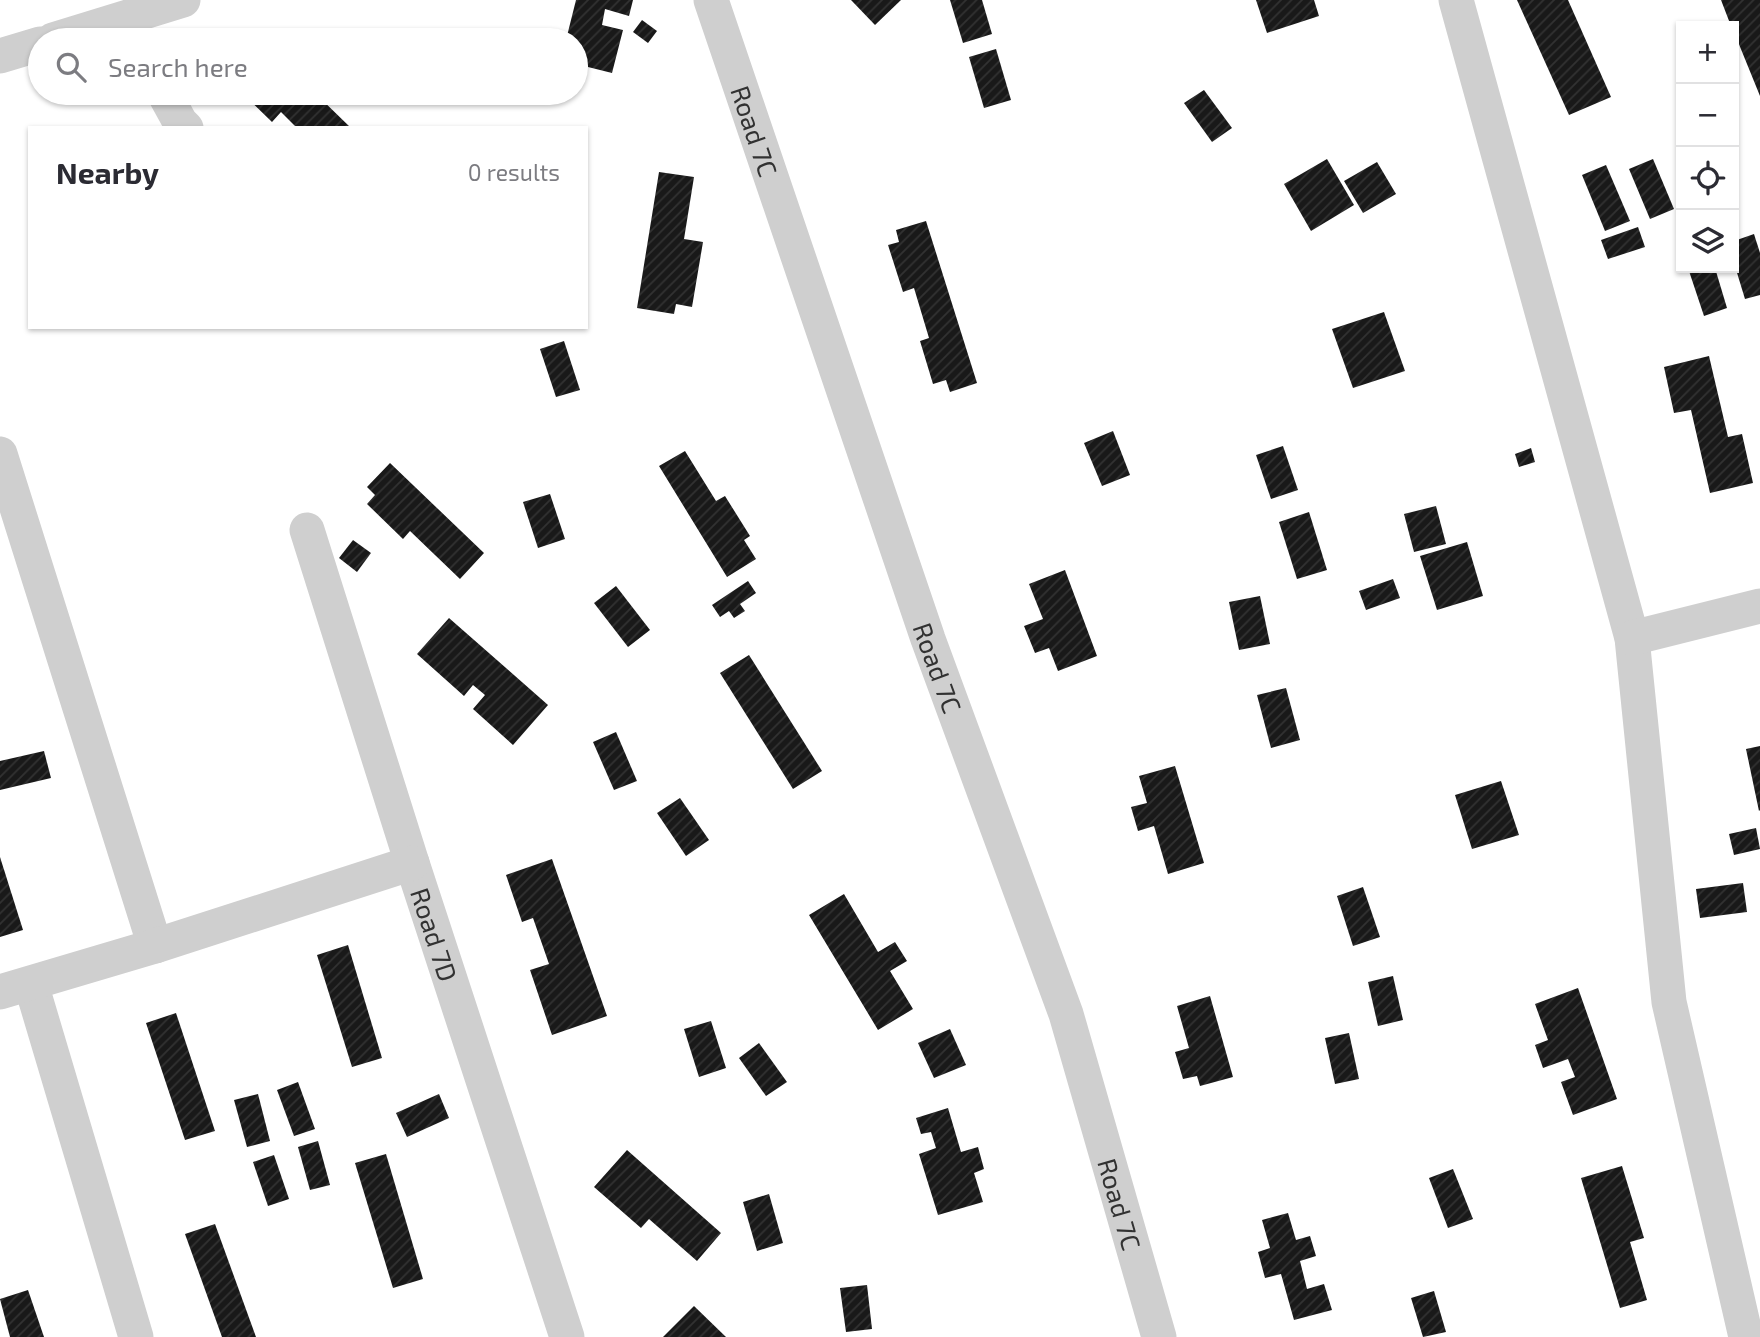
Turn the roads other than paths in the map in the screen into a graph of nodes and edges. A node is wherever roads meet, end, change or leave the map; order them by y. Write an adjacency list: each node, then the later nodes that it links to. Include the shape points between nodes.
1 (183, 0): 4 (street)
2 (712, 0): 18 (street, Road 7C, via 928,639 1066,1014)
3 (1456, 0): 12 (street)
4 (134, 28)
5 (28, 48): 6 (street)
6 (0, 57)
7 (171, 105): 8 (street)
8 (184, 126)
9 (0, 454): 14 (street)
10 (307, 530): 13 (street, Road 7D)
11 (1760, 606): 12 (street)
12 (1632, 638): 19 (street, via 1669,1002)
13 (412, 863): 14 (street); 17 (street, Road 7D)
14 (155, 946): 15 (street)
15 (15, 988): 16 (street)
16 (136, 1337)
17 (567, 1337)
18 (1159, 1337)
19 (1746, 1337)

